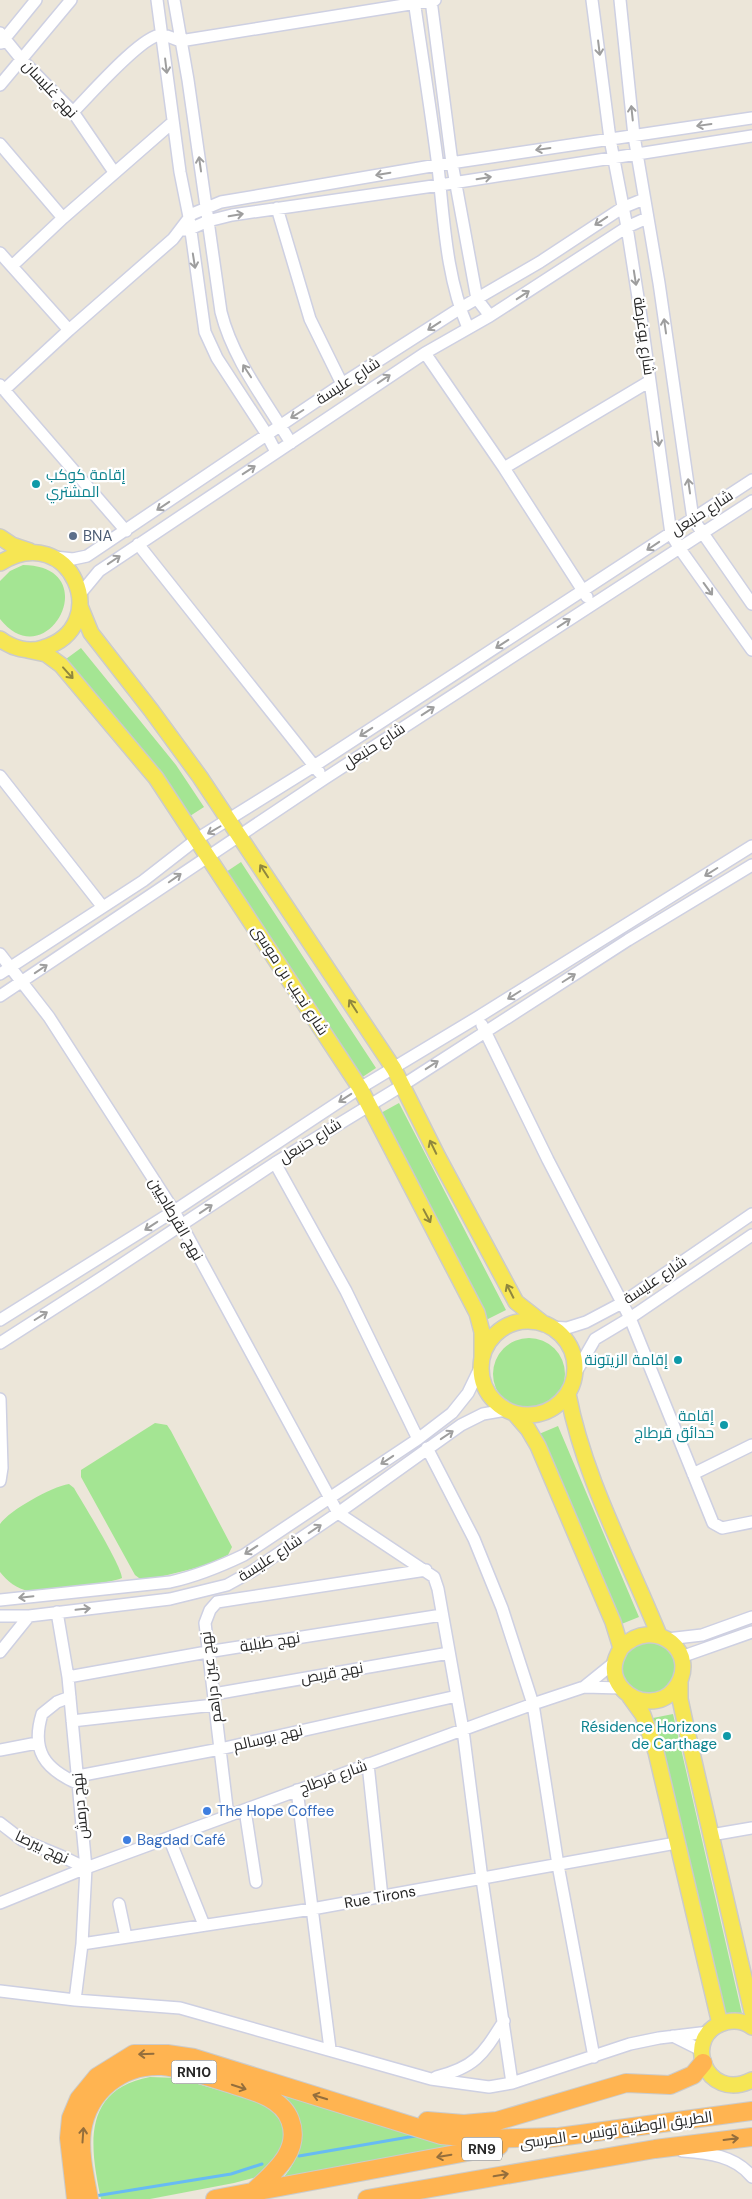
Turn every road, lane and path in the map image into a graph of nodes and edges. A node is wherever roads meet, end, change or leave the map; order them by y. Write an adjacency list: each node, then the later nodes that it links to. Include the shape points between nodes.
1 (36, 0): 11 (street)
2 (71, 0): 13 (street)
3 (156, 0): 10 (street)
4 (174, 0): 12 (street)
5 (431, 0): 6 (street); 9 (street); 24 (street)
6 (435, 0)
7 (592, 0): 20 (street, شارع يوغرطة, one-way to 20)
8 (620, 0): 18 (street, شارع يوغرطة, one-way to 8)
9 (414, 2): 12 (street); 25 (street)
10 (162, 34): 12 (street); 15 (street, via 138,47); 17 (street, one-way to 17)
11 (2, 39): 13 (street, نهج غليسان)
12 (180, 40): 30 (street, one-way to 12)
13 (22, 60): 14 (street); 15 (street, نهج غليسان)
14 (0, 85)
15 (74, 112): 26 (street, نهج غليسان)
16 (752, 118): 18 (street, one-way to 18)
17 (173, 122): 26 (street); 33 (street)
18 (634, 136): 20 (street); 22 (street, شارع يوغرطة)
19 (752, 136): 22 (street)
20 (610, 139): 23 (street, شارع يوغرطة); 24 (street, one-way to 24)
21 (0, 144): 34 (street)
22 (637, 154): 23 (street); 29 (street, شارع يوغرطة)
23 (613, 157): 27 (street, one-way to 23); 32 (street, شارع يوغرطة)
24 (452, 163): 25 (street); 27 (street)
25 (438, 165): 28 (street); 30 (street, one-way to 30)
26 (114, 172): 34 (street)
27 (456, 182): 28 (street); 41 (street)
28 (440, 185): 31 (street); 42 (street, via 448,258)
29 (644, 199): 32 (street, شارع عليسة); 35 (street, شارع يوغرطة)
30 (206, 207): 33 (street); 36 (street)
31 (277, 208): 36 (street, one-way to 31); 48 (street, via 310,319)
32 (622, 208): 37 (street, شارع يوغرطة); 41 (street, شارع عليسة, one-way to 41)
33 (189, 217): 38 (street)
34 (63, 218): 40 (street)
35 (647, 218): 37 (street, شارع عليسة); 57 (street, شارع يوغرطة, one-way to 35)
36 (208, 221): 38 (street); 50 (street, one-way to 36, via 226,332)
37 (627, 227): 43 (street, شارع عليسة, one-way to 37); 47 (street, شارع يوغرطة, one-way to 47)
38 (186, 230): 45 (street); 51 (street, one-way to 51, via 205,332 217,358)
39 (0, 253): 40 (street)
40 (12, 266): 45 (street)
41 (477, 299): 42 (street, شارع عليسة); 43 (street)
42 (459, 309): 44 (street); 48 (street, شارع عليسة, one-way to 48)
43 (490, 316): 44 (street, شارع عليسة)
44 (468, 328): 46 (street, شارع عليسة)
45 (69, 330): 49 (street)
46 (425, 352): 52 (street, شارع عليسة, one-way to 46); 54 (street)
47 (650, 382): 54 (street); 59 (street, شارع يوغرطة, one-way to 59)
48 (342, 384): 50 (street, شارع عليسة, one-way to 50)
49 (2, 388): 58 (street)
50 (280, 425): 51 (street, شارع عليسة); 52 (street)
51 (266, 433): 53 (street); 58 (street, شارع عليسة, one-way to 58)
52 (291, 443): 53 (street, شارع عليسة)
53 (276, 452): 62 (street, شارع عليسة, one-way to 53)
54 (504, 468): 67 (street)
55 (752, 480): 57 (street, شارع حنبعل)
56 (752, 501): 60 (street, شارع حنبعل)
57 (693, 519): 59 (street, شارع حنبعل); 60 (street, شارع يوغرطة)
58 (126, 531): 65 (street, شارع عليسة, via 87,556 73,559)
59 (671, 534): 63 (street, شارع يوغرطة); 67 (street, شارع حنبعل, one-way to 67)
60 (702, 534): 63 (street, شارع حنبعل); 70 (street, شارع يوغرطة)
61 (0, 537): 64 (main road)
62 (138, 544): 68 (street, شارع عليسة, one-way to 62, via 99,570); 74 (street)
63 (680, 549): 69 (street, شارع حنبعل); 73 (street, شارع يوغرطة, one-way to 73)
64 (30, 551): 65 (main road); 66 (main road, via 13,555)
65 (55, 557): 68 (main road, via 75,579)
66 (0, 563)
67 (584, 591): 69 (street); 74 (street, شارع حنبعل, one-way to 74)
68 (80, 600): 72 (main road, via 77,619 62,639 52,646); 77 (main road, via 91,633)
69 (592, 604): 76 (street, شارع حنبعل, one-way to 69)
70 (752, 604)
71 (2, 641): 72 (main road, شارع نجيب بن موسى)
72 (27, 650): 79 (main road, شارع نجيب بن موسى, one-way to 79, via 46,654 62,665 156,778)
73 (752, 650)
74 (314, 766): 76 (street); 77 (street, شارع حنبعل)
75 (0, 776): 83 (street)
76 (324, 779): 78 (street, شارع حنبعل)
77 (231, 820): 78 (main road); 79 (street, شارع حنبعل, one-way to 79)
78 (240, 834): 81 (street, شارع حنبعل); 91 (main road, one-way to 78)
79 (197, 839): 81 (main road, شارع نجيب بن موسى); 83 (street, شارع حنبعل, via 143,881)
80 (752, 846): 89 (street, شارع حنبعل, one-way to 89)
81 (208, 855): 87 (street, شارع حنبعل, one-way to 81); 93 (main road, شارع نجيب بن موسى)
82 (752, 865): 90 (street, شارع حنبعل, one-way to 82)
83 (102, 906): 85 (street, شارع حنبعل)
84 (0, 954): 85 (street, نهج القرطاجيين)
85 (10, 967): 86 (street, شارع حنبعل); 87 (street, نهج القرطاجيين)
86 (0, 974)
87 (23, 981): 88 (street, شارع حنبعل); 96 (street, نهج القرطاجيين, via 76,1057)
88 (0, 996)
89 (478, 1017): 90 (street); 91 (street, شارع حنبعل)
90 (485, 1031): 92 (street, شارع حنبعل, one-way to 90); 100 (street)
91 (394, 1069): 92 (main road); 93 (street, شارع حنبعل)
92 (403, 1085): 94 (street, شارع حنبعل); 103 (main road, one-way to 92, via 516,1302)
93 (360, 1088): 94 (main road, شارع نجيب بن موسى); 96 (street, شارع حنبعل, one-way to 96)
94 (369, 1104): 95 (street, شارع حنبعل); 105 (main road, شارع نجيب بن موسى, one-way to 105, via 477,1313 482,1332)
95 (275, 1163): 98 (street, شارع حنبعل, one-way to 95); 110 (street, via 346,1291)
96 (174, 1211): 98 (street, نهج القرطاجيين); 102 (street, شارع حنبعل, one-way to 102)
97 (752, 1214): 100 (street, شارع عليسة)
98 (181, 1225): 104 (street, شارع حنبعل, one-way to 98); 115 (street, نهج القرطاجيين)
99 (752, 1235): 101 (street, شارع عليسة)
100 (622, 1303): 101 (street); 103 (street, شارع عليسة, via 567,1328)
101 (630, 1318): 106 (street, شارع عليسة, via 595,1339); 113 (street)
102 (0, 1320)
103 (548, 1325): 105 (main road, via 528,1321 511,1324 492,1337); 106 (main road, via 560,1333 573,1352)
104 (0, 1343)
105 (481, 1361): 109 (main road, via 481,1376 487,1392 497,1404); 110 (street, شارع عليسة, via 468,1393 452,1413)
106 (575, 1374): 107 (main road)
107 (568, 1394): 109 (main road, via 545,1413 530,1416); 126 (main road, via 584,1453 621,1548)
108 (0, 1399): 114 (street)
109 (511, 1412): 112 (street, شارع عليسة, one-way to 109, via 471,1419 484,1414); 127 (main road, via 528,1429 538,1446)
110 (418, 1439): 115 (street, شارع عليسة, one-way to 115)
111 (752, 1445): 113 (street)
112 (427, 1448): 116 (street, شارع عليسة); 140 (street, via 474,1540 502,1608)
113 (693, 1474): 117 (street, via 716,1526 731,1528)
114 (0, 1481)
115 (330, 1498): 116 (street, نهج القرطاجيين); 119 (street, شارع عليسة, one-way to 119, via 244,1555 197,1576 134,1587)
116 (338, 1513): 118 (street); 120 (street, شارع عليسة, one-way to 116, via 170,1600 228,1585)
117 (752, 1522)
118 (426, 1570): 121 (street, via 434,1577); 129 (street, نهج عين دراهم, via 217,1602 205,1623)
119 (0, 1600)
120 (57, 1612): 123 (street, شارع عليسة); 133 (street, نهج درمش)
121 (442, 1615): 129 (street, نهج طبلبة); 130 (street)
122 (0, 1616): 123 (street, شارع عليسة)
123 (29, 1616): 128 (street)
124 (752, 1617): 126 (street, via 702,1635)
125 (752, 1632): 131 (street)
126 (663, 1637): 127 (main road, via 638,1635); 131 (main road, via 676,1646)
127 (621, 1648): 132 (main road)
128 (0, 1652)
129 (207, 1652): 133 (street, نهج طبلبة); 139 (street, نهج عين دراهم)
130 (449, 1653): 137 (street); 139 (street, نهج قربص)
131 (681, 1657): 134 (main road)
132 (615, 1662): 135 (street, شارع قرطاج); 136 (main road, via 616,1676)
133 (68, 1677): 138 (street, نهج درمش)
134 (680, 1683): 136 (main road, via 657,1701 642,1701); 153 (main road, via 680,1699)
135 (584, 1687): 136 (street, شارع قرطاج); 140 (street, شارع قرطاج)
136 (625, 1692): 155 (main road, via 643,1715 656,1752)
137 (457, 1696): 142 (street); 144 (street, نهج بوسالم)
138 (70, 1697): 141 (street, نهج درمش); 143 (street, via 42,1714)
139 (214, 1700): 141 (street, نهج قربص); 144 (street, نهج عين دراهم)
140 (533, 1704): 142 (street, شارع قرطاج); 156 (street)
141 (72, 1721): 147 (street, نهج درمش)
142 (463, 1730): 146 (street, شارع قرطاج); 158 (street)
143 (37, 1743): 145 (street); 147 (street, via 53,1769)
144 (220, 1749): 147 (street, نهج بوسالم); 150 (street, نهج عين دراهم)
145 (0, 1750)
146 (368, 1764): 148 (street, شارع قرطاج); 160 (street)
147 (78, 1780): 157 (street, نهج درمش)
148 (298, 1790): 149 (street, شارع قرطاج); 163 (street)
149 (245, 1810): 150 (street, شارع قرطاج); 159 (street)
150 (228, 1816): 154 (street, شارع قرطاج)
151 (0, 1823): 157 (street, نهج بيرصا, via 22,1840)
152 (752, 1828): 153 (street)
153 (711, 1835): 169 (main road)
154 (169, 1838): 157 (street, شارع قرطاج); 164 (street)
155 (676, 1843): 156 (street, Rue Tirons); 172 (main road)
156 (558, 1865): 158 (street, Rue Tirons); 175 (street)
157 (86, 1868): 161 (street, شارع قرطاج); 166 (street, نهج درمش)
158 (482, 1880): 160 (street, Rue Tirons); 170 (street)
159 (256, 1882)
160 (382, 1896): 163 (street, Rue Tirons)
161 (0, 1903)
162 (119, 1904): 165 (street)
163 (312, 1909): 164 (street, Rue Tirons); 174 (street)
164 (204, 1925): 165 (street, Rue Tirons)
165 (126, 1937): 166 (street, Rue Tirons)
166 (82, 1944): 168 (street, نهج درمش)
167 (0, 1991): 168 (street)
168 (75, 2000): 174 (street, via 180,2008)
169 (752, 2012)
170 (504, 2021): 177 (street, via 478,2059 456,2072); 179 (street)
171 (752, 2027): 172 (main road, via 733,2021)
172 (715, 2028): 173 (street); 176 (main road, via 704,2040)
173 (673, 2036): 175 (street, via 630,2044); 176 (street)
174 (330, 2049): 177 (street)
175 (594, 2057): 179 (street)
176 (702, 2057): 178 (main road, via 712,2077 727,2085); 180 (highway, via 693,2075 670,2085 626,2083 497,2121 464,2124 428,2121)
177 (431, 2078): 179 (street, via 489,2087)
178 (752, 2080)
179 (512, 2083)
180 (345, 2104): 183 (highway, via 441,2135 486,2139); 187 (highway, one-way to 187, via 194,2058 134,2054 97,2077 79,2099 71,2118 69,2138)
181 (752, 2111): 183 (highway, الطريق الوطنية تونس - المرسى / RN9)
182 (752, 2136): 184 (highway, الطريق الوطنية تونس - المرسى / RN9, one-way to 182)
183 (555, 2137): 186 (highway, الطريق الوطنية تونس - المرسى / RN9, one-way to 186)
184 (655, 2149): 185 (street, via 721,2156); 189 (highway, الطريق الوطنية تونس - المرسى / RN9, one-way to 184)
185 (752, 2177)
186 (253, 2192): 187 (highway, RN10, one-way to 186, via 82,2132 93,2100 123,2073 142,2067 162,2066 192,2071 263,2094 283,2108 291,2120 293,2137 290,2152 279,2168); 188 (highway, الطريق الوطنية تونس - المرسى / RN9)
187 (82, 2194)
188 (215, 2199)
189 (367, 2199)

